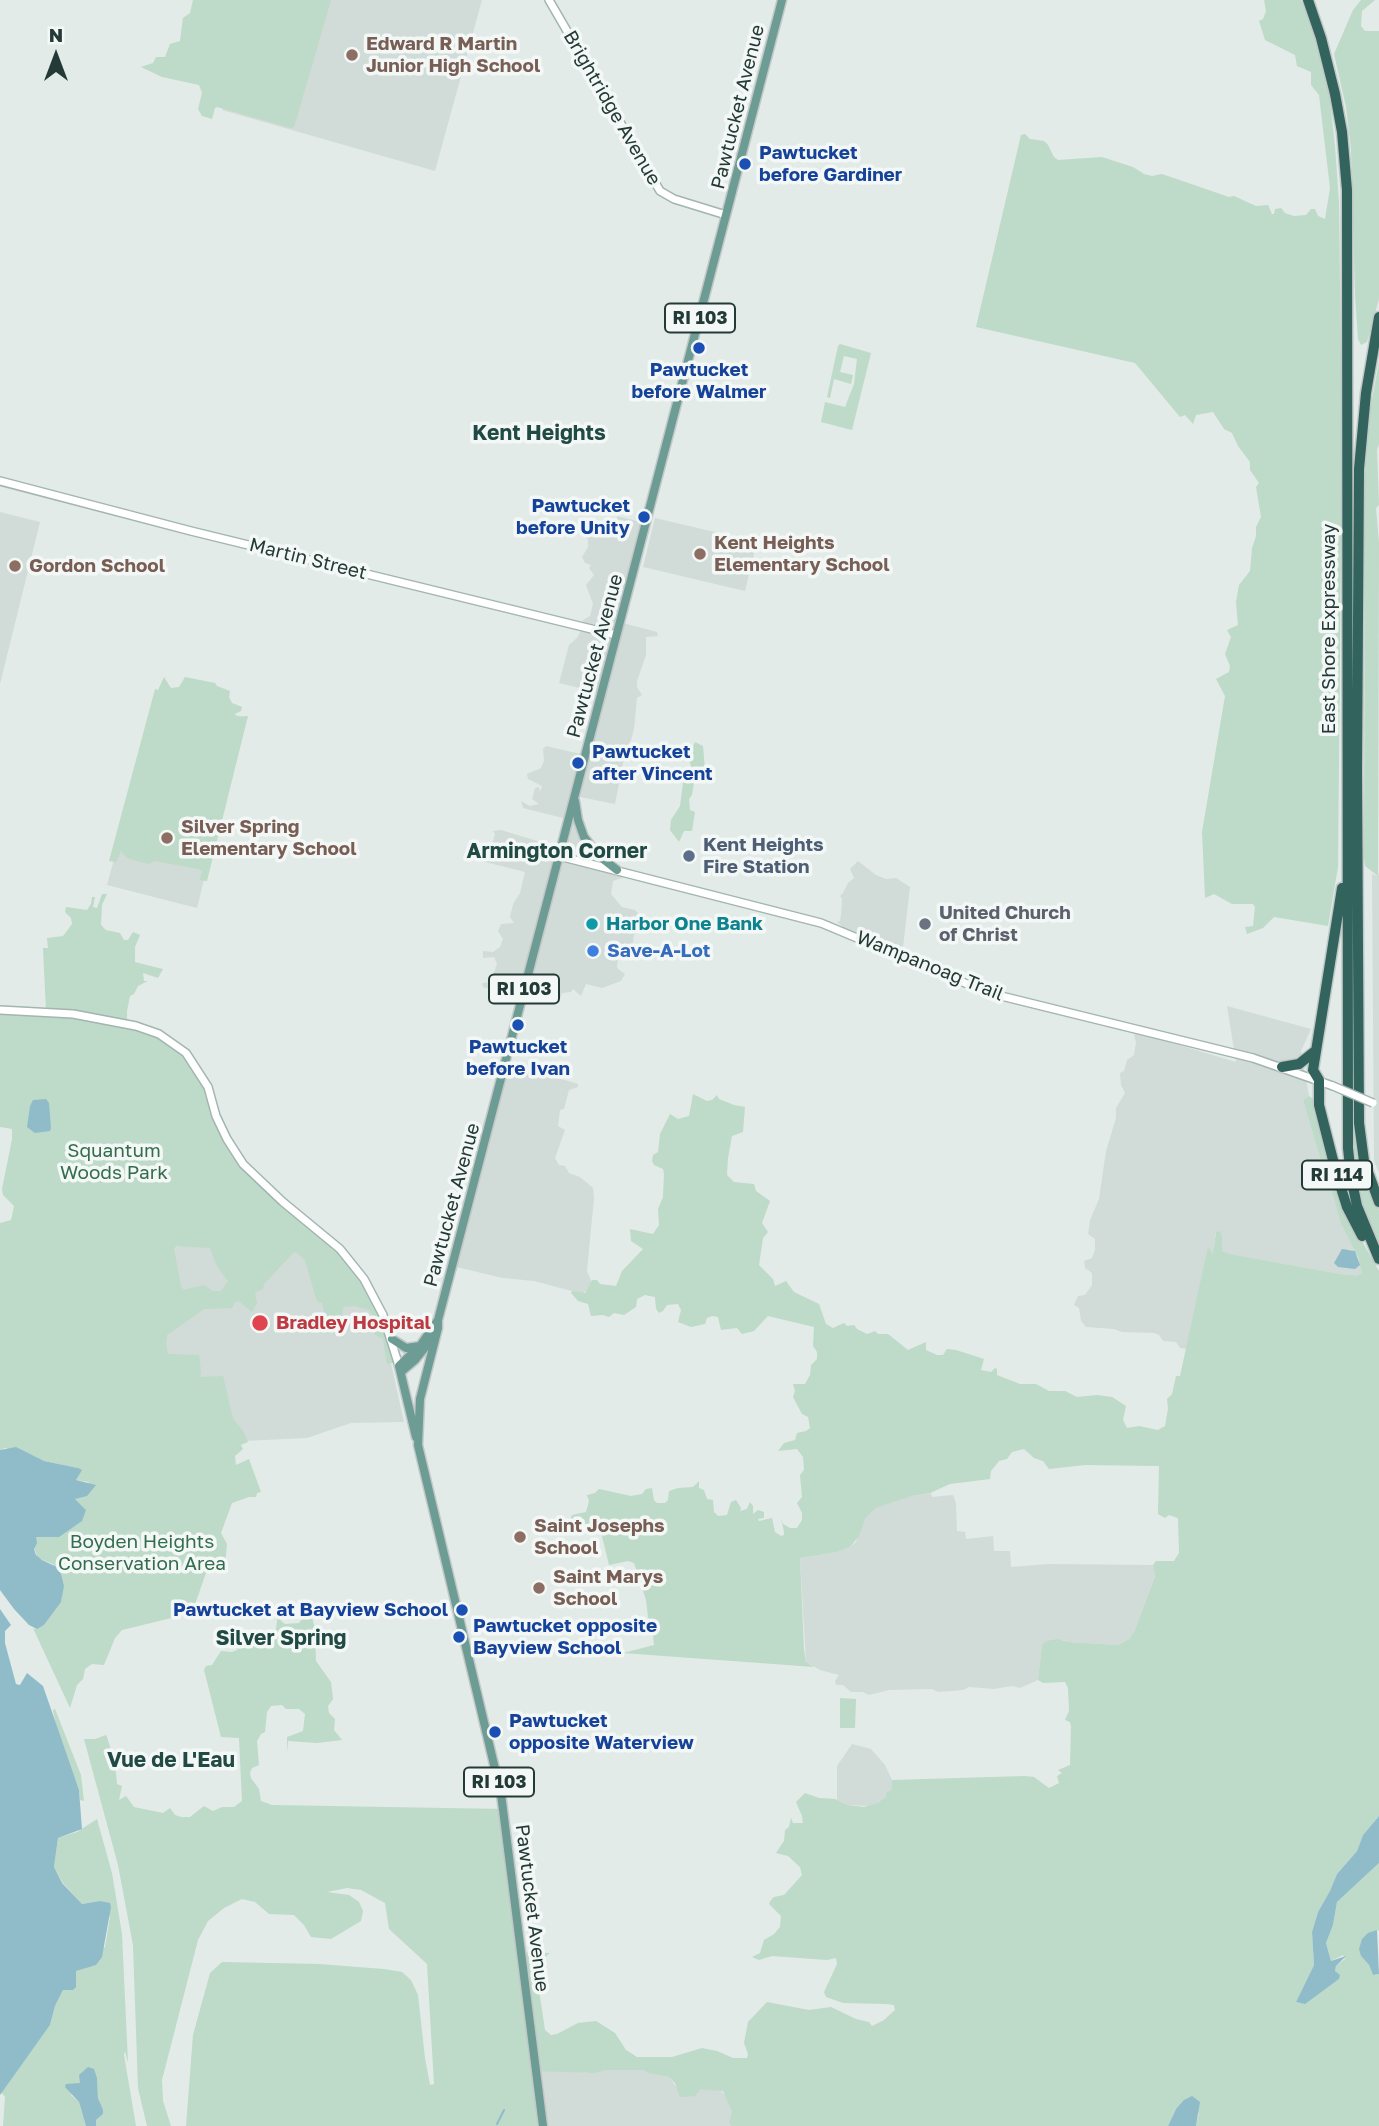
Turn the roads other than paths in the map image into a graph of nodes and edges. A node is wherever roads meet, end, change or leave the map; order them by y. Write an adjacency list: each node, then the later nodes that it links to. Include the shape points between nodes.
1 (550, 0): 4 (main road, Brightridge Avenue, via 660,191)
2 (782, 0): 4 (main road, Pawtucket Avenue / RI 103)
3 (1308, 0): 9 (highway, East Shore Expressway, via 1335,94 1347,190)
4 (726, 215): 7 (main road, Pawtucket Avenue / RI 103)
5 (1379, 317): 17 (highway, East Shore Expressway, via 1365,402 1358,496 1357,1016 1360,1132)
6 (0, 481): 7 (main road, Martin Street)
7 (616, 635): 8 (main road, Pawtucket Avenue / RI 103)
8 (575, 794): 10 (main road, Pawtucket Avenue / RI 103); 11 (main road, via 584,837 597,855)
9 (1347, 855): 13 (highway); 18 (highway, East Shore Expressway, via 1349,1158 1360,1216)
10 (559, 856): 11 (main road, Wampanoag Trail); 19 (main road, Pawtucket Avenue / RI 103)
11 (617, 870): 14 (main road, Wampanoag Trail, via 826,924 994,995)
12 (0, 1010): 20 (main road, via 101,1018 152,1031 178,1046 208,1087 216,1116 236,1154 350,1260 374,1296)
13 (1317, 1045): 14 (highway, via 1307,1060); 15 (highway, via 1313,1070)
14 (1282, 1067): 15 (main road, Wampanoag Trail)
15 (1319, 1080): 16 (main road, Wampanoag Trail, bridge); 18 (highway, RI 114, via 1319,1105 1345,1199)
16 (1376, 1105)
17 (1379, 1202)
18 (1379, 1261)
19 (438, 1324): 21 (main road, Pawtucket Avenue / RI 103); 22 (main road, Pawtucket Avenue, via 422,1353); 23 (main road, Pawtucket Avenue / RI 103, via 420,1399)
20 (392, 1339): 21 (main road, via 406,1348); 22 (main road)
21 (420, 1346): 22 (main road, Pawtucket Avenue / RI 103)
22 (400, 1369): 23 (main road, RI 103)
23 (418, 1446): 24 (main road, Pawtucket Avenue / RI 103, via 501,1794)
24 (543, 2126)

